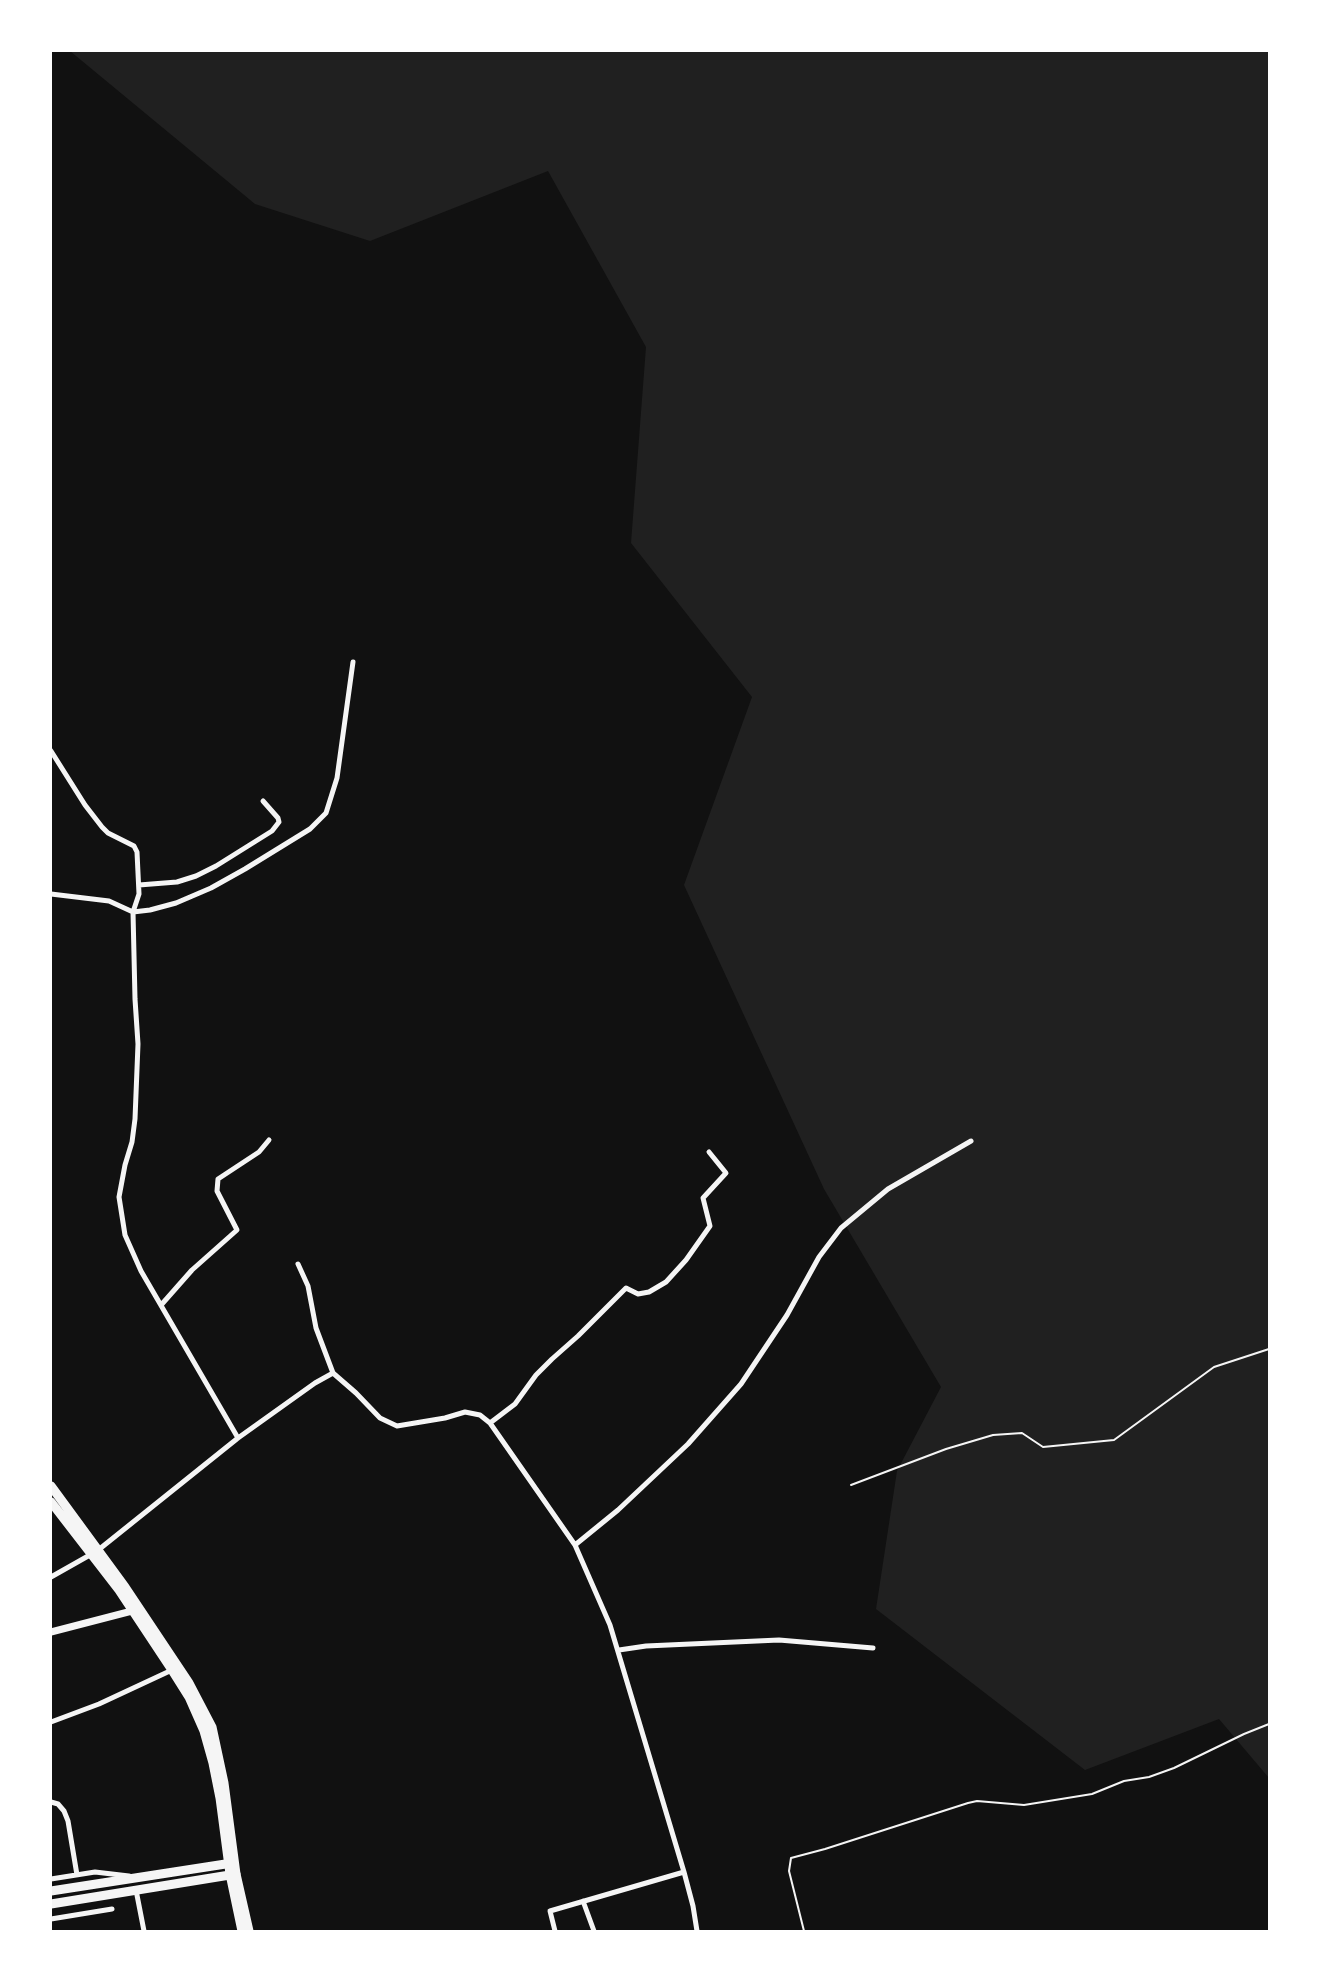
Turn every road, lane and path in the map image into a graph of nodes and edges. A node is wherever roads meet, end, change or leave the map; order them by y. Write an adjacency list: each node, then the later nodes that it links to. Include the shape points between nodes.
1 (353, 662): 6 (street, via 337,778 326,813 287,844 211,888 176,903)
2 (51, 751): 4 (street, via 108,833 134,846)
3 (263, 801): 4 (street, via 278,818 272,831 196,876)
4 (139, 885): 6 (street)
5 (51, 894): 6 (street, via 109,901)
6 (133, 912): 11 (street, via 138,1044 135,1119 119,1198 125,1235)
7 (269, 1140): 11 (street, via 218,1179 218,1191 237,1230)
8 (971, 1141): 19 (street, via 888,1189 841,1228 741,1384 688,1444)
9 (709, 1152): 14 (street, via 726,1173 703,1198 710,1226 686,1260 666,1282 649,1292 638,1294 626,1288 536,1375 515,1404)
10 (298, 1264): 13 (street)
11 (162, 1304): 15 (street)
12 (1269, 1349): 16 (path, via 1213,1367 1114,1440 1043,1447 1022,1433 993,1435)
13 (332, 1373): 14 (street, via 380,1418 397,1426 465,1412); 15 (street)
14 (490, 1423): 19 (street)
15 (238, 1438): 20 (street)
16 (851, 1485)
17 (51, 1486): 20 (main road)
18 (51, 1502): 20 (main road)
19 (575, 1545): 25 (street)
20 (94, 1553): 21 (street); 22 (main road)
21 (51, 1577)
22 (131, 1605): 23 (street); 26 (main road); 30 (main road, via 189,1683 212,1727 224,1783)
23 (51, 1632)
24 (873, 1648): 25 (street, via 779,1640)
25 (618, 1650): 31 (street)
26 (172, 1670): 27 (street); 30 (main road, via 204,1731)
27 (51, 1722)
28 (1269, 1724): 48 (path, via 1174,1768 1092,1794 1024,1805 968,1802 791,1858 789,1871)
29 (51, 1802): 33 (street, via 58,1804 68,1821)
30 (232, 1863): 32 (main road); 34 (main road)
31 (684, 1872): 38 (street); 47 (street)
32 (233, 1874): 36 (main road); 43 (main road); 44 (main road)
33 (77, 1875): 34 (street, via 95,1872); 35 (street)
34 (143, 1877): 37 (main road)
35 (51, 1879)
36 (136, 1890): 39 (main road); 42 (street)
37 (51, 1891)
38 (583, 1901): 45 (street, via 550,1911); 46 (street)
39 (51, 1904)
40 (113, 1909): 41 (street)
41 (51, 1919)
42 (144, 1931)
43 (242, 1931)
44 (249, 1931)
45 (555, 1931)
46 (594, 1931)
47 (697, 1931)
48 (804, 1931)

